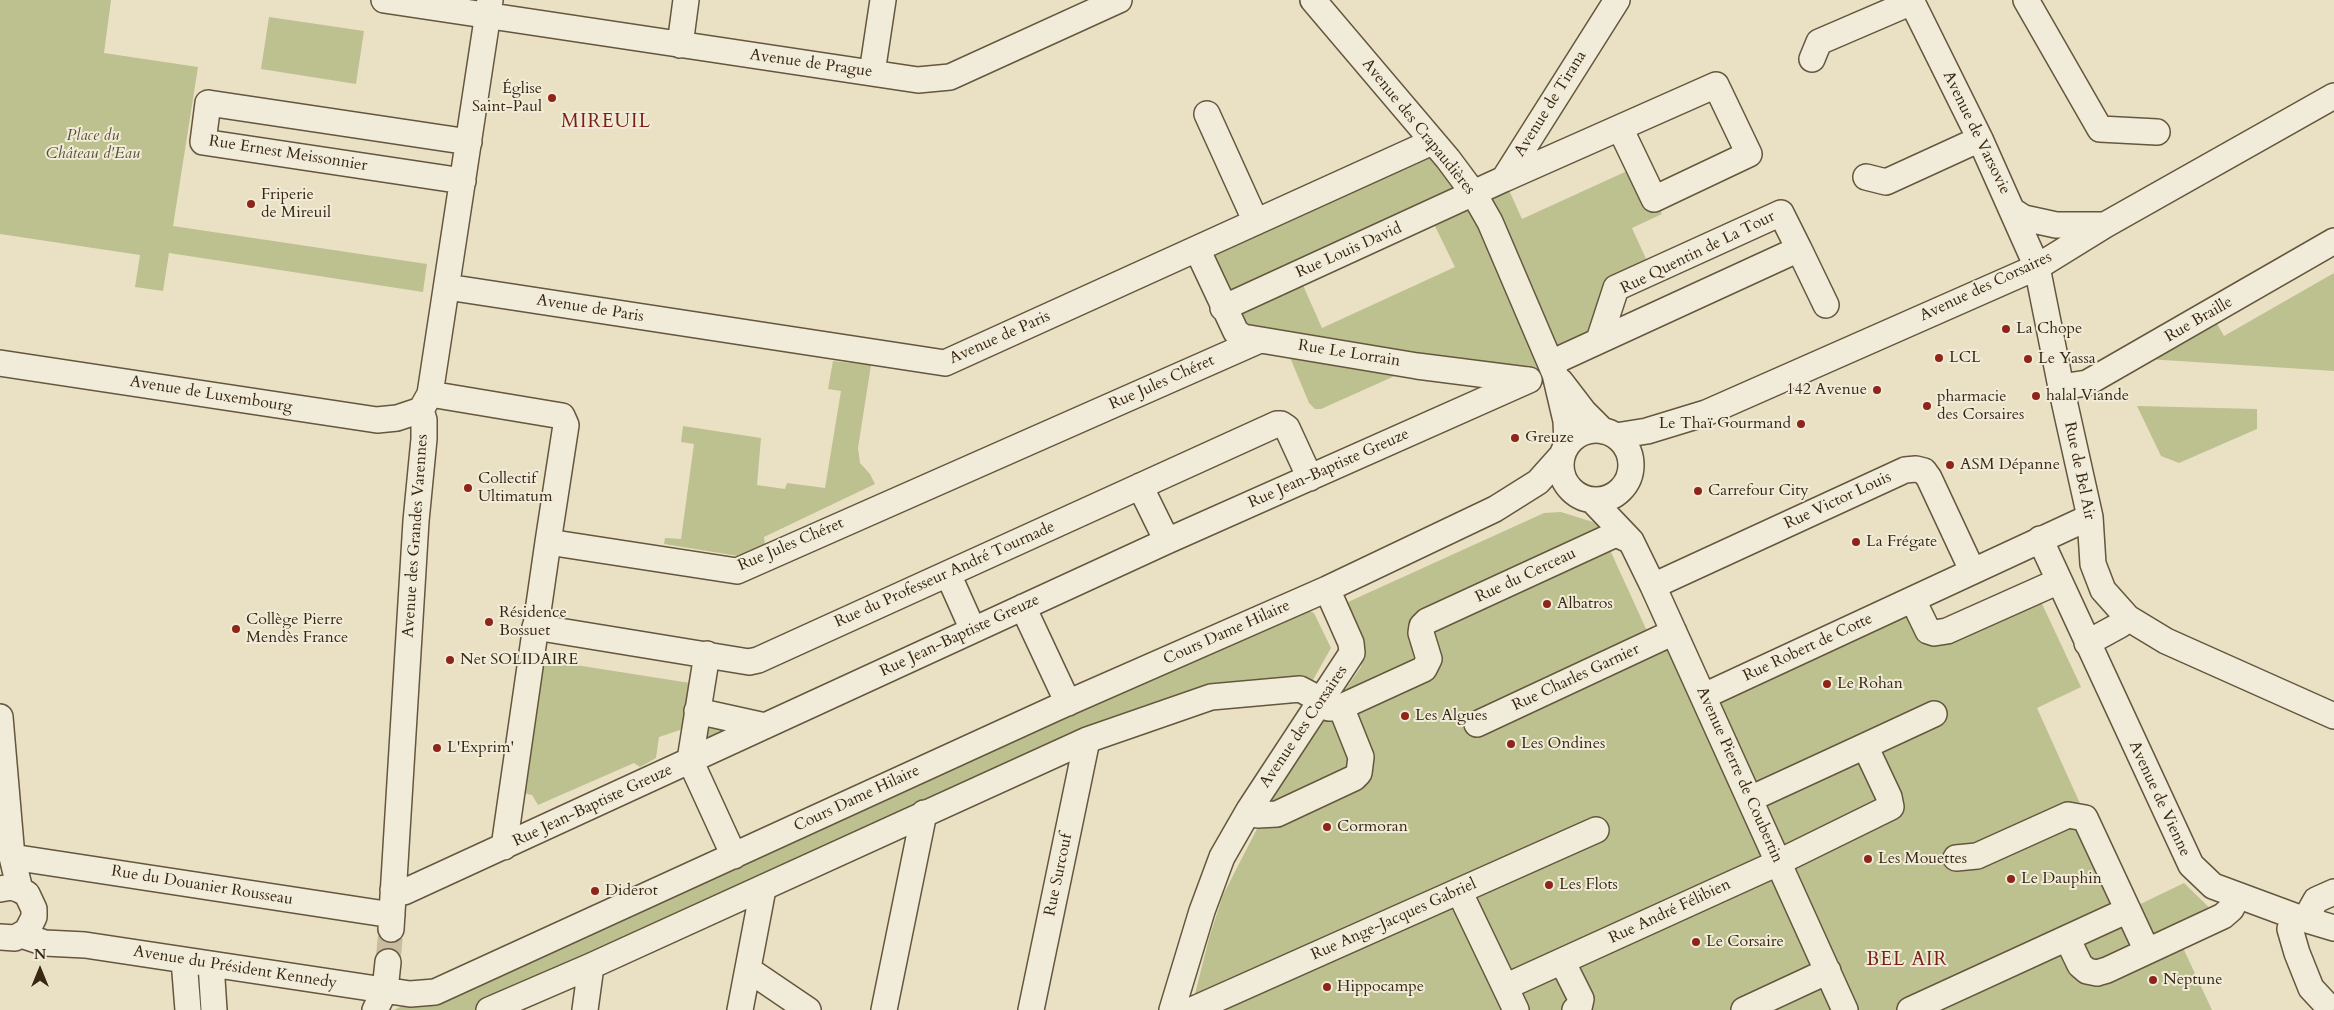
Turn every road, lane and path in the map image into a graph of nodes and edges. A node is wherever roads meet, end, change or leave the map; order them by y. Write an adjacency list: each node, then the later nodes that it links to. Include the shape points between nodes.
1 (384, 0): 9 (street, Avenue de Prague)
2 (686, 0): 10 (street)
3 (883, 0): 12 (street)
4 (1119, 0): 12 (street, Avenue de Prague, via 950,77 918,80)
5 (1312, 0): 19 (street, Avenue des Crapaudières)
6 (1617, 0): 21 (street, Avenue de Tirana)
7 (2026, 0): 16 (street, via 2100,129)
8 (1911, 1): 11 (street, via 1819,42); 17 (street, Avenue de Varsovie)
9 (489, 8): 10 (street, Avenue de Prague); 18 (street, Avenue des Grandes Varennes)
10 (680, 45): 12 (street, Avenue de Prague)
11 (1812, 59)
12 (872, 73)
13 (2334, 96): 26 (street, Avenue des Corsaires)
14 (1208, 114): 25 (street)
15 (1620, 128): 15 (street, via 1716,85 1749,154 1654,199); 21 (street)
16 (2158, 132)
17 (1980, 139): 20 (street, via 1886,182); 24 (street, Avenue de Varsovie)
18 (469, 142): 22 (street, Avenue des Grandes Varennes); 22 (street, Rue Ernest Meissonnier, via 208,103 202,142)
19 (1432, 142): 23 (street, Avenue des Crapaudières); 25 (street, Avenue de Paris)
20 (1866, 177)
21 (1504, 179): 23 (street)
22 (464, 181): 31 (street, Avenue des Grandes Varennes)
23 (1474, 194): 33 (street, Rue Louis David); 37 (street, Avenue des Crapaudières, via 1501,246)
24 (2013, 211): 26 (street, via 2030,220 2056,225); 30 (street, Avenue de Varsovie)
25 (1256, 222): 28 (street, Avenue de Paris)
26 (2105, 225): 30 (street, Avenue des Corsaires)
27 (2334, 242): 39 (street, Rue Braille, via 2087,383)
28 (1196, 249): 31 (street, Avenue de Paris, via 945,363); 33 (street, Rue Le Lorrain)
29 (1799, 249): 32 (street); 35 (street); 35 (street, Rue Quentin de La Tour, via 1781,213 1616,288)
30 (2037, 267): 39 (street, Rue de Bel Air); 41 (street, Avenue des Corsaires)
31 (447, 287): 40 (street, Avenue des Grandes Varennes)
32 (1826, 306)
33 (1224, 308): 34 (street, Rue Le Lorrain, via 1236,332 1243,337)
34 (1260, 340): 38 (street, Rue Le Lorrain, via 1417,366); 52 (street, Rue Jules Chéret, via 737,571)
35 (1599, 340): 37 (street)
36 (0, 363): 40 (street, Avenue de Luxembourg, via 376,420 397,418)
37 (1553, 368): 38 (street, Rue Le Lorrain, via 1542,379); 42 (street, Avenue des Crapaudières, via 1584,412); 43 (street, Avenue des Crapaudières, via 1566,421)
38 (1529, 380): 45 (street, Rue Jean-Baptiste Greuze)
39 (2061, 387): 49 (street, Rue de Bel Air)
40 (425, 402): 52 (street, via 562,416 566,425); 91 (street, Avenue des Grandes Varennes)
41 (1706, 413): 42 (street, Avenue des Corsaires, via 1647,431); 44 (street, Avenue des Corsaires, via 1652,445)
42 (1610, 434): 43 (street, via 1582,432); 44 (street, via 1628,449)
43 (1565, 450): 47 (street, via 1561,464 1566,483); 48 (street, via 1538,482)
44 (1630, 474): 47 (street, via 1618,494 1601,500); 53 (street, Avenue Pierre de Coubertin, via 1628,511)
45 (1310, 478): 46 (street, Rue du Professeur André Tournade, via 1287,428 1281,424); 51 (street, Rue Jean-Baptiste Greuze)
46 (1140, 486): 51 (street); 55 (street, Rue du Professeur André Tournade)
47 (1586, 498): 48 (street, via 1564,493); 53 (street, Avenue Pierre de Coubertin)
48 (1495, 509): 58 (street)
49 (2090, 517): 50 (street, Rue Robert de Cotte); 61 (street, Rue de Bel Air, via 2097,576 2103,590)
50 (2040, 539): 54 (street, Rue Robert de Cotte); 56 (street, Avenue de Vienne)
51 (1167, 541): 60 (street, Rue Jean-Baptiste Greuze)
52 (548, 542): 62 (street)
53 (1631, 542): 57 (street, Avenue Pierre de Coubertin); 69 (street, Rue du Cerceau, via 1616,534 1427,621 1422,626 1422,640 1429,659 1424,669)
54 (1972, 570): 57 (street, Rue Victor Louis, via 1929,478 1924,471 1916,469 1905,470); 59 (street, Rue Robert de Cotte)
55 (948, 574): 63 (street); 66 (street, Rue du Professeur André Tournade, via 758,660 749,662)
56 (2059, 581): 59 (street, via 1947,631 1934,633 1928,631); 65 (street, Avenue de Vienne)
57 (1653, 586): 64 (street, Avenue Pierre de Coubertin)
58 (1327, 589): 68 (street, Cours Dame Hilaire); 69 (street, Avenue des Corsaires, via 1351,643 1352,653)
59 (1912, 600): 67 (street, Rue Robert de Cotte)
60 (1023, 607): 63 (street, Rue Jean-Baptiste Greuze); 68 (street)
61 (2128, 618): 65 (street); 72 (street, Rue de Bel Air, via 2191,653)
62 (536, 627): 66 (street, Rue du Professeur André Tournade); 84 (street)
63 (973, 630): 75 (street, Rue Jean-Baptiste Greuze)
64 (1674, 632): 67 (street, Avenue Pierre de Coubertin); 74 (street, Rue Charles Garnier)
65 (2087, 643): 94 (street, Avenue de Vienne, via 2190,865 2213,886)
66 (707, 654): 70 (street)
67 (1704, 696): 79 (street, Avenue Pierre de Coubertin)
68 (1068, 703): 85 (street, Cours Dame Hilaire)
69 (1327, 704): 76 (street, via 1300,689 1212,698); 80 (street, Avenue des Corsaires); 80 (street, via 1361,757 1359,773 1277,814 1258,815)
70 (697, 711): 75 (street); 78 (street)
71 (1934, 714): 77 (street)
72 (2334, 716)
73 (0, 717): 81 (street)
74 (1477, 724)
75 (765, 726): 78 (street, Rue Jean-Baptiste Greuze)
76 (1087, 740): 82 (street); 119 (street, Rue Surcouf)
77 (1865, 746): 79 (street); 88 (street, Rue André Félibien, via 1891,807)
78 (690, 760): 84 (street, Rue Jean-Baptiste Greuze); 85 (street)
79 (1750, 799): 88 (street, Avenue Pierre de Coubertin)
80 (1249, 810): 120 (street, Avenue des Corsaires, via 1222,857)
81 (4, 813): 86 (street)
82 (924, 814): 90 (street); 118 (street)
83 (1596, 830): 92 (street, Rue Ange-Jacques Gabriel)
84 (504, 847): 91 (street, Rue Jean-Baptiste Greuze, via 404,892)
85 (734, 856): 110 (street, Cours Dame Hilaire, via 435,992)
86 (12, 857): 89 (street); 97 (street, Rue du Douanier Rousseau)
87 (1956, 858): 95 (street, via 1977,856 2068,815 2085,818)
88 (1778, 861): 103 (street, Rue André Félibien); 108 (street, Avenue Pierre de Coubertin)
89 (7, 889): 99 (street, via 32,901)
90 (763, 889): 106 (street); 107 (street)
91 (393, 890): 97 (street, Avenue des Grandes Varennes)
92 (1459, 891): 109 (street); 121 (street, Rue Ange-Jacques Gabriel)
93 (2334, 892): 96 (street, via 2316,900)
94 (2238, 896): 96 (street, Avenue de Vienne); 101 (street, via 2223,916)
95 (2128, 910): 100 (street); 101 (street)
96 (2300, 917): 98 (street, Avenue de Vienne); 111 (street, via 2290,930 2311,988)
97 (392, 922)
98 (2334, 928)
99 (18, 930): 102 (street, Avenue du Président Kennedy, via 45,943 85,945)
100 (2067, 938): 101 (street, via 2080,965 2087,971 2107,970); 126 (street)
101 (2146, 951)
102 (184, 960): 105 (street, Avenue du Président Kennedy); 112 (street)
103 (1562, 961): 109 (street, Rue André Félibien); 123 (street, via 1581,999 1579,1008)
104 (388, 962): 110 (street)
105 (211, 964): 110 (street, Avenue du Président Kennedy); 113 (street)
106 (591, 966): 114 (street); 115 (street)
107 (749, 970): 116 (street); 117 (street)
108 (1828, 971): 124 (street); 125 (street, Avenue Pierre de Coubertin)
109 (1506, 987): 122 (street)
110 (380, 1000)
111 (2324, 1002)
112 (188, 1010)
113 (214, 1010)
114 (489, 1010)
115 (585, 1010)
116 (740, 1010)
117 (808, 1010)
118 (884, 1010)
119 (1031, 1010)
120 (1172, 1010)
121 (1192, 1010)
122 (1516, 1010)
123 (1575, 1010)
124 (1744, 1010)
125 (1845, 1010)
126 (1910, 1010)

